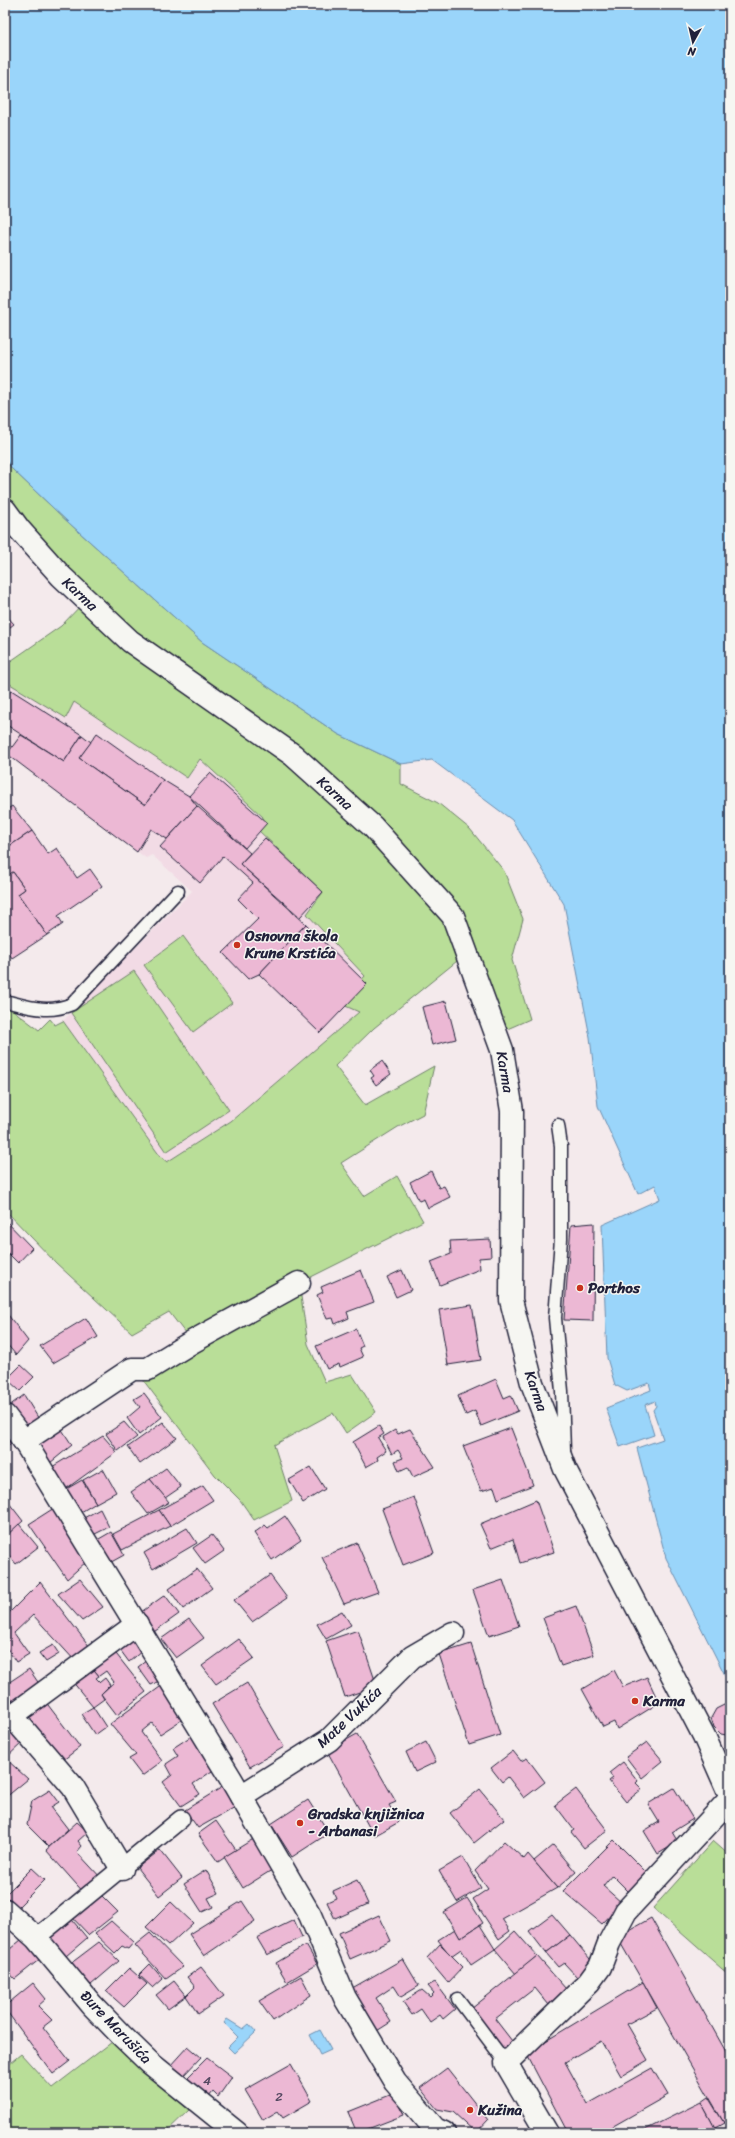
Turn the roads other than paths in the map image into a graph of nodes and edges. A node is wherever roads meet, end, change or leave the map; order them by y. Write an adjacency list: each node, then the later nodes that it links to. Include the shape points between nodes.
1 (5, 510): 8 (street, Karma, via 61,576 130,641 293,755 373,827 454,916 502,1050 512,1111 511,1300 532,1383)
2 (178, 891): 3 (lane, via 72,1004 58,1010 37,1009)
3 (5, 1001)
4 (558, 1125): 8 (lane, via 561,1146 560,1239 555,1318 562,1391)
5 (299, 1283): 7 (street, via 148,1369 132,1369)
6 (5, 1416): 7 (street)
7 (24, 1441): 9 (street)
8 (565, 1469): 12 (street, Karma, via 704,1736)
9 (137, 1624): 11 (street); 13 (street)
10 (453, 1633): 13 (street, Mate Vukića, via 412,1657 329,1740)
11 (9, 1718): 16 (street, via 73,1787)
12 (730, 1795)
13 (241, 1796): 21 (street, via 310,1915 345,1998 395,2082)
14 (730, 1799): 20 (street, via 626,1911 600,1967 589,1982)
15 (181, 1819): 16 (street)
16 (122, 1869): 18 (street)
17 (5, 1910): 18 (street, Đure Marušića)
18 (36, 1938): 22 (street, Đure Marušića, via 120,2035 150,2063)
19 (458, 1999): 20 (lane)
20 (506, 2063): 23 (street)
21 (437, 2132)
22 (237, 2133)
23 (547, 2133)

